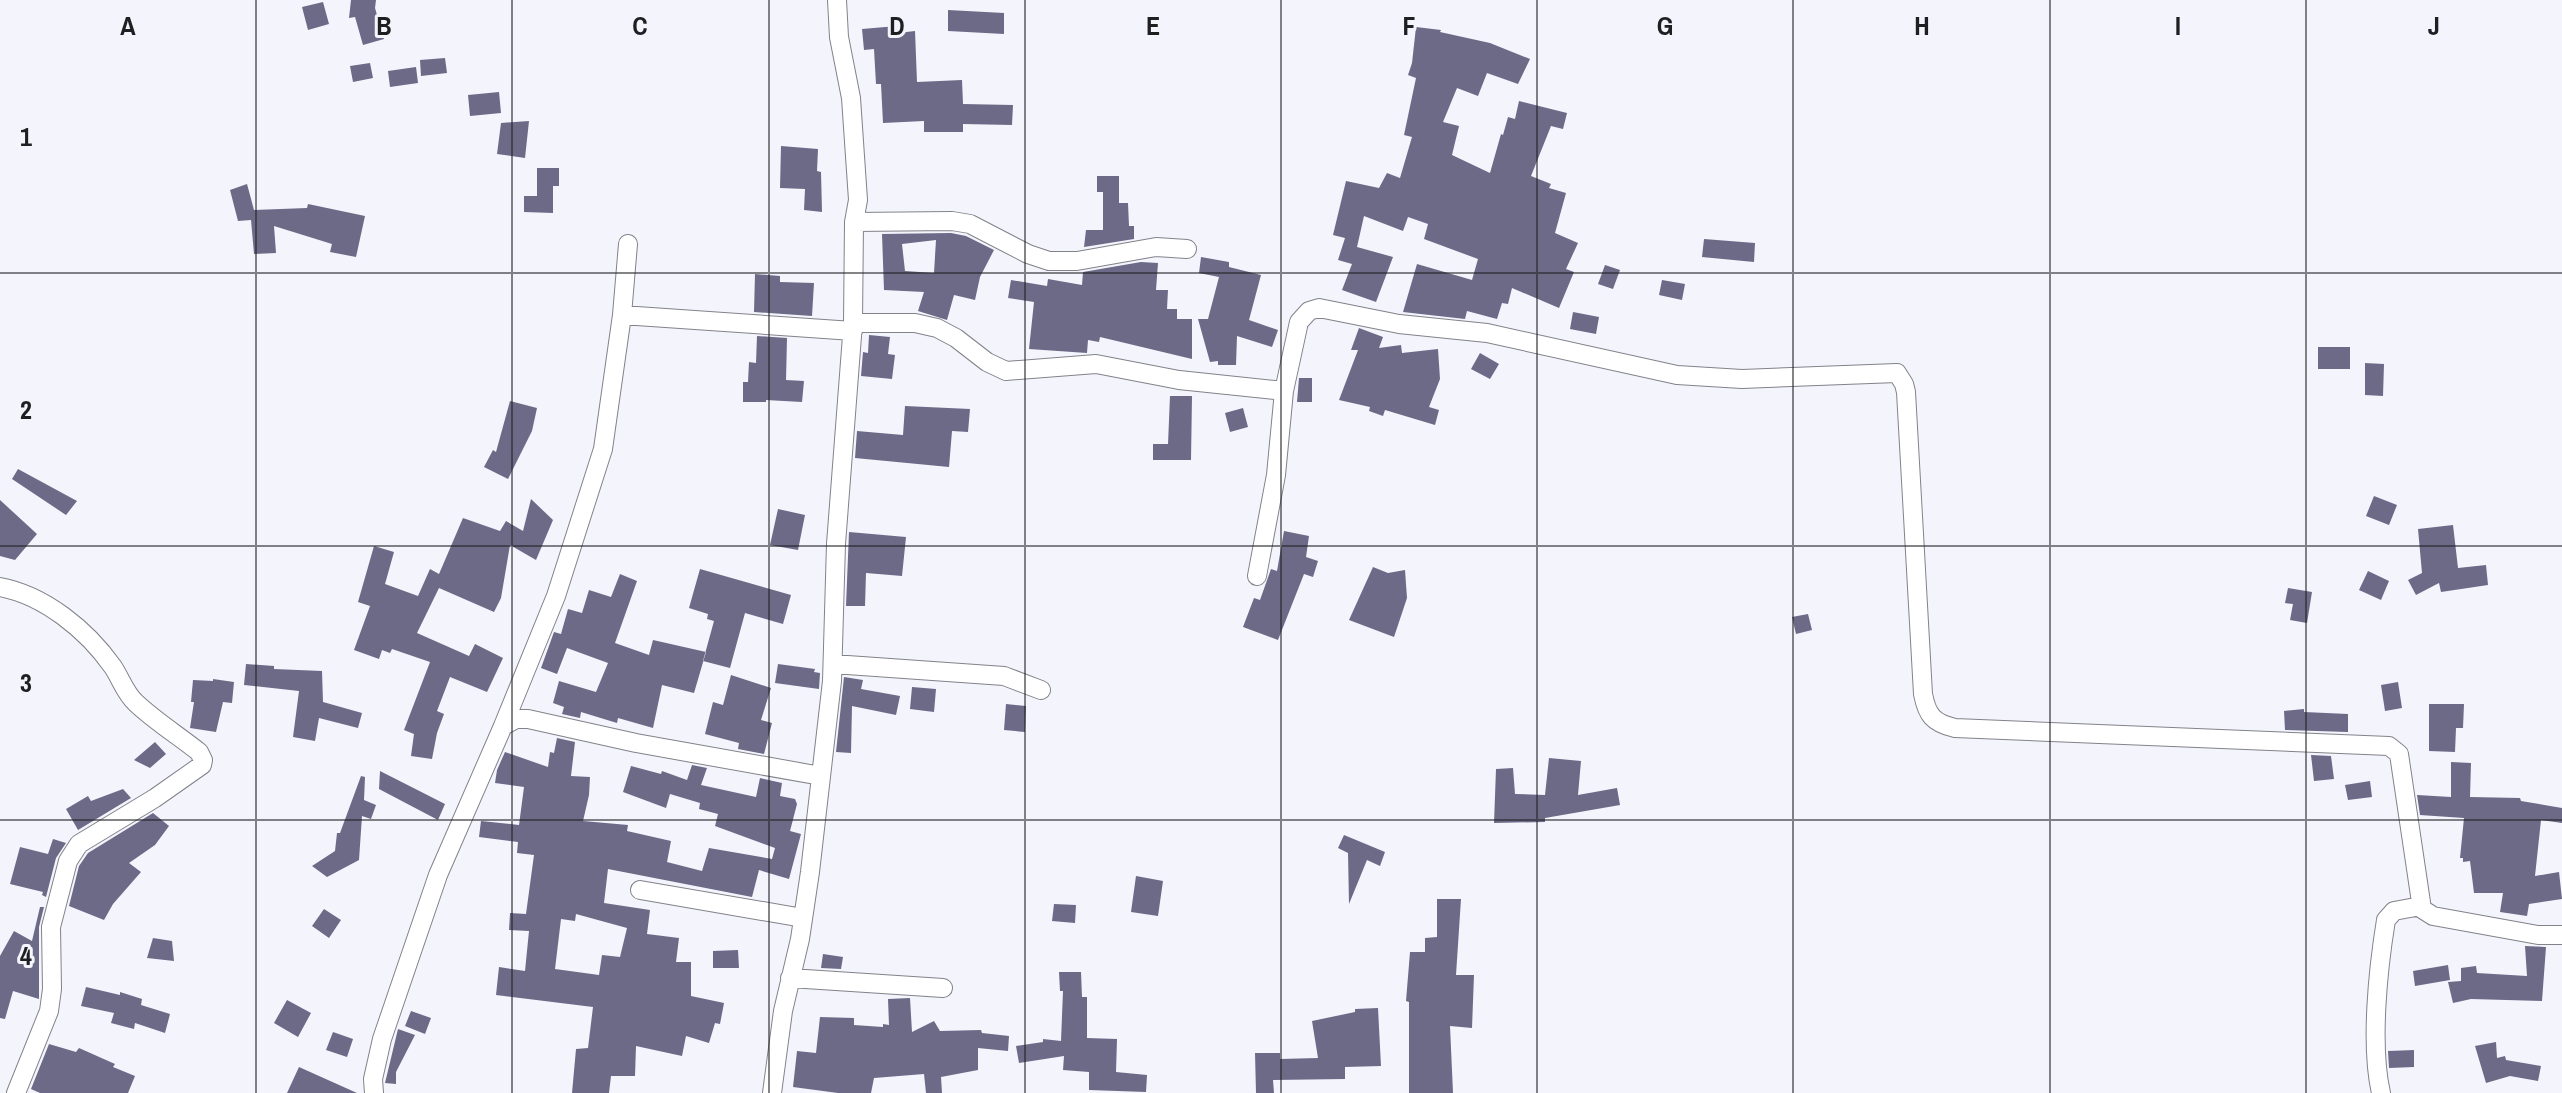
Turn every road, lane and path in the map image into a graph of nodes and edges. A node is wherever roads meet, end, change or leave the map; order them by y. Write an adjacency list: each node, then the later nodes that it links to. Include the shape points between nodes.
1 (837, 0): 2 (street, via 856,141)
2 (854, 222): 4 (street, via 970,224 1049,261 1156,247); 6 (street)
3 (628, 244): 5 (street)
4 (1187, 249)
5 (622, 315): 6 (street); 12 (street, via 603,449 556,596)
6 (853, 327): 7 (street, via 915,323 937,328 1006,371 1096,364 1179,380); 10 (street, via 836,544)
7 (1284, 391): 8 (street, via 1276,475); 15 (street, via 1299,322 1319,308 1399,324 1487,333 1677,375 1742,379 1897,373 1906,392 1923,694 1930,718 1955,728 2393,747 2399,754)
8 (1257, 576)
9 (0, 587): 20 (street, via 35,598 73,625 110,663 133,701 203,760 71,854 50,935 49,1011)
10 (833, 664): 11 (street, via 1004,676); 13 (street)
11 (1041, 690)
12 (503, 726): 13 (street, via 528,719); 21 (street, via 433,889 382,1039)
13 (821, 776): 16 (street)
14 (640, 890): 16 (street)
15 (2421, 906): 17 (street, via 2433,916); 23 (street, via 2394,911 2386,920 2375,1039)
16 (803, 918): 18 (street)
17 (2562, 935)
18 (790, 978): 19 (street); 22 (street)
19 (943, 988)
20 (16, 1093)
21 (374, 1093)
22 (772, 1093)
23 (2381, 1093)

